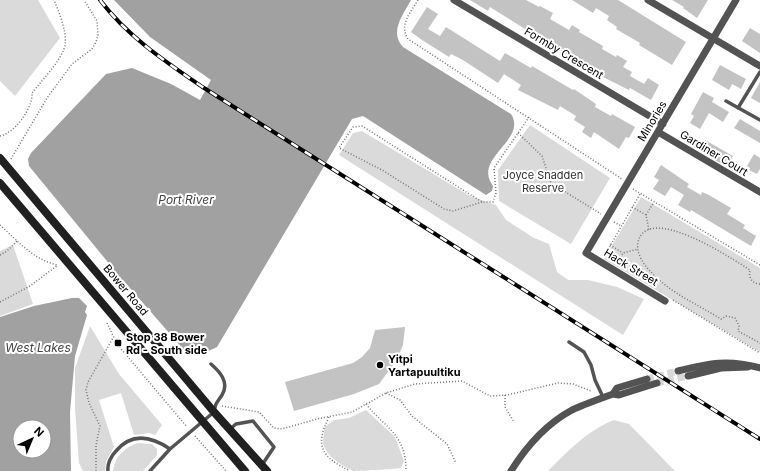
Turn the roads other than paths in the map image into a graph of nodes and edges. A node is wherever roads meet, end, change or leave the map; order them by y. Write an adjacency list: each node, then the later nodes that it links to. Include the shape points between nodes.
1 (454, 0): 10 (street, Formby Crescent)
2 (648, 0): 4 (street)
3 (736, 0): 4 (street, Minories)
4 (713, 39): 5 (street); 10 (street, Minories)
5 (760, 66)
6 (760, 72): 8 (lane)
7 (726, 101): 8 (lane)
8 (738, 108): 9 (lane)
9 (760, 120)
10 (663, 124): 11 (street, Minories)
11 (658, 132): 14 (street, Gardiner Court); 15 (street, Minories)
12 (0, 158): 26 (main road, Bower Road)
13 (0, 183): 27 (main road)
14 (760, 192)
15 (586, 253): 16 (street, Hack Street)
16 (665, 301)
17 (569, 342): 25 (lane, via 584,352)
18 (211, 364): 26 (lane, via 222,374 224,382 223,394 215,402)
19 (759, 367): 20 (street, via 719,362); 21 (street, via 721,368)
20 (678, 371)
21 (688, 376)
22 (647, 379): 24 (street, via 617,388)
23 (657, 383): 24 (street, via 619,395)
24 (612, 394): 25 (street)
25 (603, 397): 34 (street, via 572,410 555,422 522,454)
26 (217, 410): 27 (lane); 28 (main road, Bower Road)
27 (203, 421): 29 (lane); 33 (main road)
28 (229, 430): 30 (main road, Bower Road); 30 (lane, via 236,424 253,421 274,447)
29 (170, 449): 31 (lane, via 149,438 135,438 124,442 112,455); 32 (lane)
30 (264, 468)
31 (108, 471)
32 (150, 471)
33 (245, 471)
34 (511, 471)

